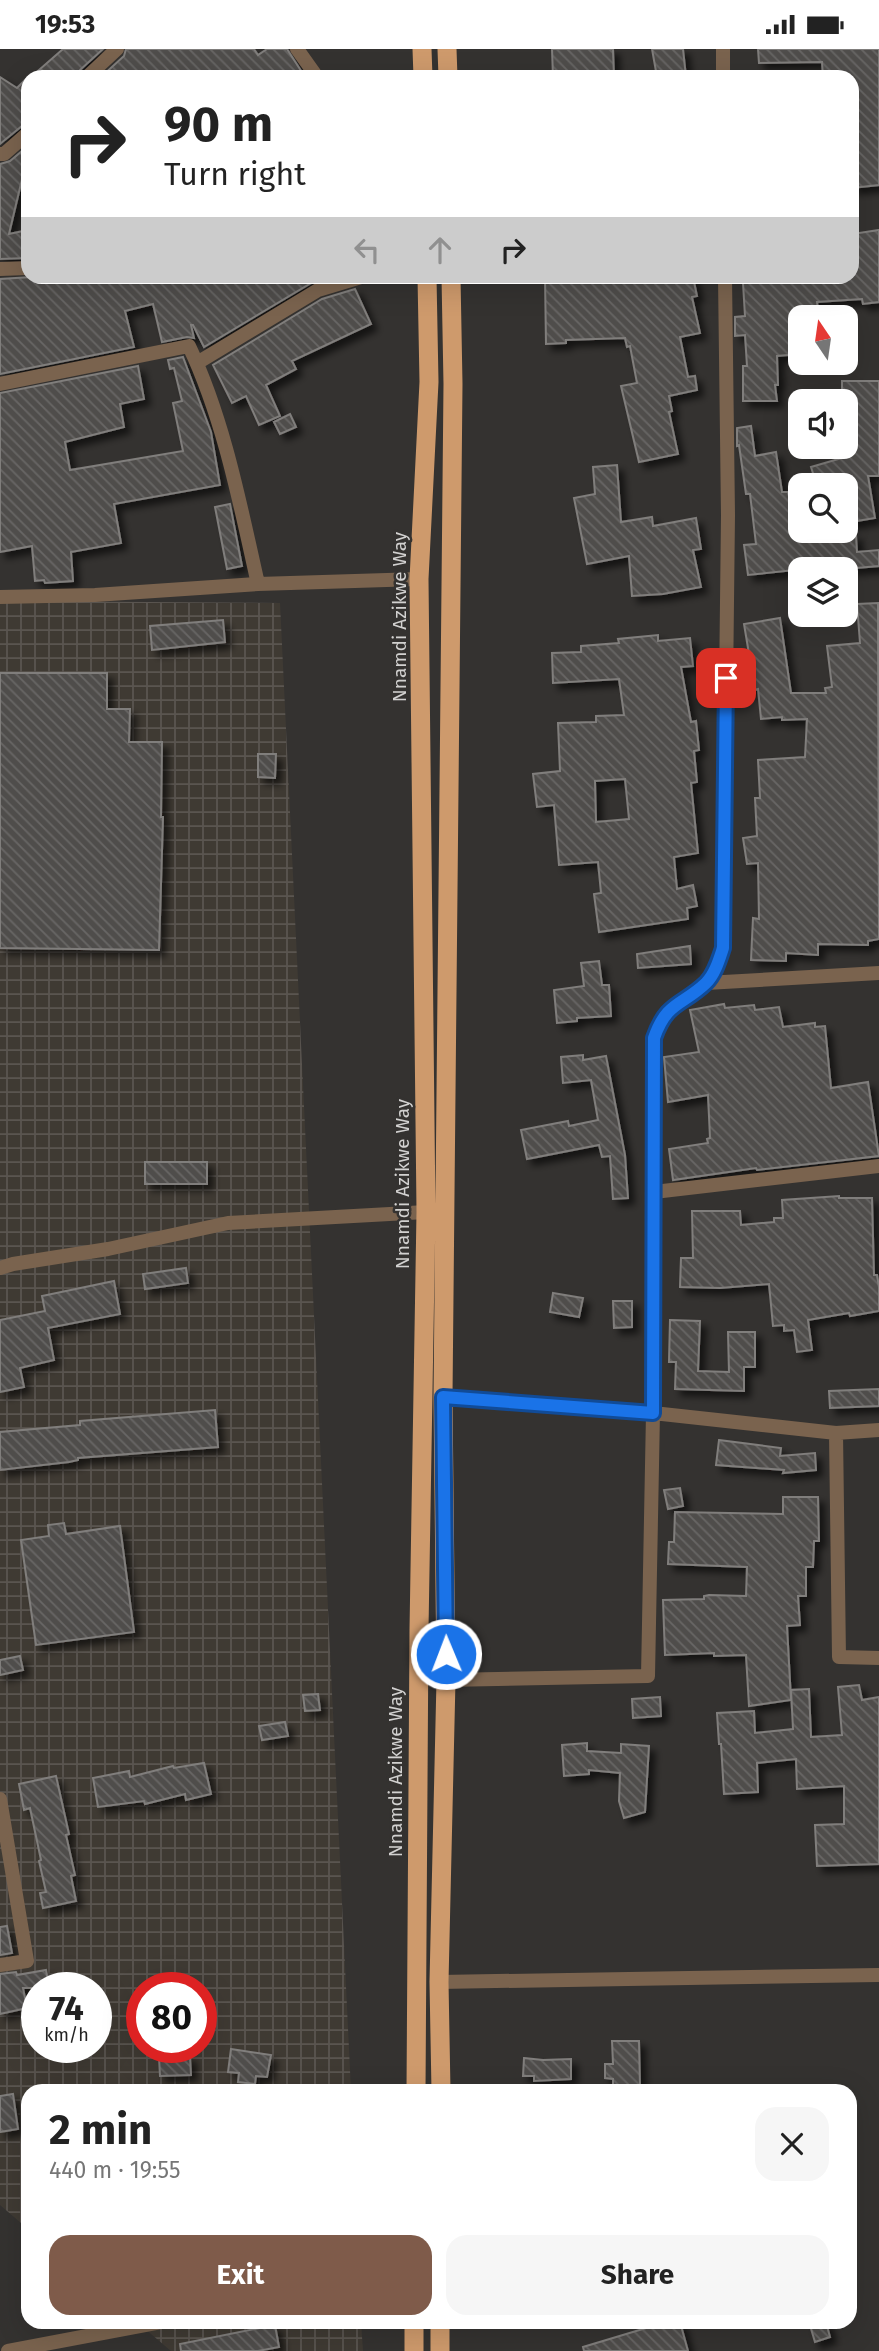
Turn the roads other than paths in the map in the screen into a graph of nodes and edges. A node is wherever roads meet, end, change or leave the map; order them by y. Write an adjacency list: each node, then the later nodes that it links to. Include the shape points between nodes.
1 (117, 49): 6 (street)
2 (296, 49): 7 (street)
3 (422, 49): 8 (highway)
4 (447, 49): 9 (highway)
5 (723, 49): 10 (street)
6 (94, 70)
7 (312, 70)
8 (423, 70)
9 (448, 70)
10 (723, 70)
11 (21, 139): 12 (street)
12 (0, 154)
13 (21, 268): 14 (street)
14 (0, 269)
15 (340, 284): 19 (street, via 318,291)
16 (427, 284): 21 (highway, Nnamdi Azikwe Way, via 429,382)
17 (451, 284): 30 (highway)
18 (725, 284): 25 (street, via 728,515 723,948)
19 (197, 363): 20 (street, via 189,346); 22 (street, via 238,492)
20 (0, 384)
21 (419, 579): 22 (street); 28 (highway, Nnamdi Azikwe Way)
22 (258, 584): 23 (street)
23 (0, 597)
24 (879, 973): 25 (street)
25 (706, 983): 27 (street, via 668,1009 654,1038)
26 (879, 1165): 27 (street)
27 (654, 1192): 31 (street)
28 (426, 1212): 29 (street, via 228,1223); 40 (highway, Nnamdi Azikwe Way)
29 (0, 1268)
30 (443, 1397): 31 (street); 35 (highway)
31 (653, 1413): 33 (street); 35 (street, via 648,1677)
32 (879, 1430): 33 (street)
33 (836, 1433): 34 (street, via 839,1657)
34 (879, 1658)
35 (446, 1680): 39 (highway)
36 (0, 1799): 37 (street, via 27,1961)
37 (0, 1965)
38 (879, 1975): 39 (street)
39 (439, 1982): 41 (highway)
40 (416, 2084)
41 (441, 2084)
42 (124, 2329): 45 (street)
43 (414, 2329): 46 (highway)
44 (440, 2329): 47 (highway)
45 (8, 2351)
46 (414, 2351)
47 (440, 2351)

